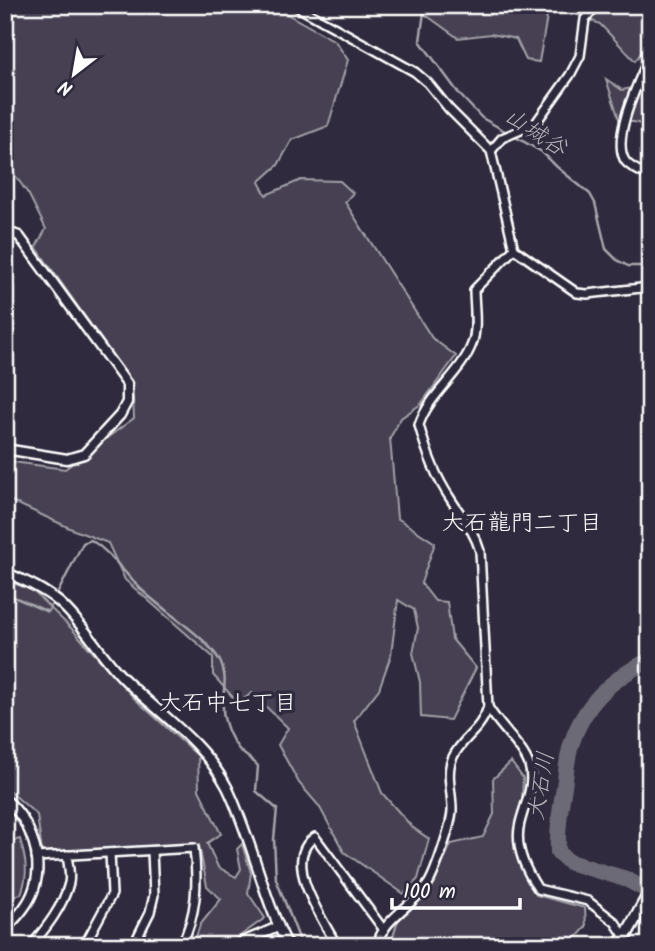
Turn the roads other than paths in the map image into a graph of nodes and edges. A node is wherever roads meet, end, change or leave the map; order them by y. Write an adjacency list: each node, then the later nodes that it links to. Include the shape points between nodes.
1 (294, 5): 4 (street, via 415,72)
2 (597, 5): 4 (street, via 585,19 579,57 570,75 535,124 502,138)
3 (650, 55): 5 (street, via 623,123 622,151 626,162)
4 (491, 151): 7 (street)
5 (650, 177)
6 (5, 231): 9 (street, via 19,236 111,361 127,384 127,402 84,454 67,459)
7 (514, 249): 8 (street, via 577,293); 11 (street, via 474,290 473,341 419,425 440,482 474,533 480,551)
8 (650, 287)
9 (5, 449)
10 (5, 572): 18 (street, via 62,604 124,679 176,723 207,757 240,817)
11 (488, 707): 20 (street, via 481,725 452,760 452,810 429,882); 21 (street, via 529,764 529,798 518,839 530,877 538,889 589,901 615,922)
12 (5, 799): 16 (street, via 29,828)
13 (152, 850): 14 (street); 24 (street, via 155,895); 25 (street, via 194,848 198,884)
14 (110, 853): 15 (street); 23 (street, via 112,894)
15 (67, 855): 16 (street); 22 (street, via 70,881 49,923)
16 (37, 857): 19 (street, via 32,893)
17 (647, 896): 21 (main road)
18 (278, 927): 26 (street); 27 (street)
19 (5, 929)
20 (384, 930): 28 (street, via 315,837 300,856 305,883); 29 (street)
21 (625, 937): 30 (main road)
22 (31, 946)
23 (84, 946)
24 (133, 946)
25 (181, 946)
26 (233, 946)
27 (288, 946)
28 (337, 946)
29 (377, 946)
30 (617, 946)

